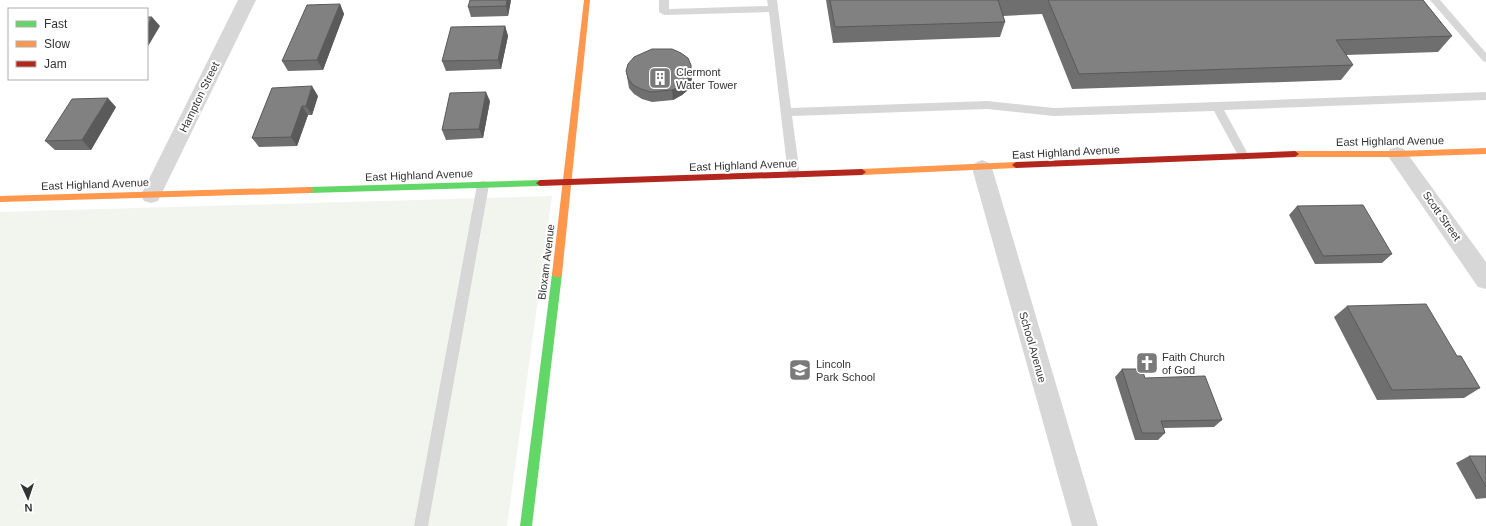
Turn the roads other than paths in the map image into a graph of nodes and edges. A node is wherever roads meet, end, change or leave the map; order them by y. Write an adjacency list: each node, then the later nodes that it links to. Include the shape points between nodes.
1 (247, 0): 17 (street, Hampton Street)
2 (587, 0): 15 (street, Bloxam Avenue)
3 (664, 0): 5 (lane, via 664,12)
4 (1434, 0): 6 (lane)
5 (773, 4): 9 (lane)
6 (1486, 59)
7 (1486, 96): 8 (lane)
8 (1217, 107): 9 (lane, via 1054,112 987,105); 12 (lane)
9 (786, 112): 14 (lane)
10 (1486, 151): 11 (street, East Highland Avenue)
11 (1397, 154): 12 (street, East Highland Avenue); 19 (street, Scott Street)
12 (1244, 156): 13 (street, East Highland Avenue)
13 (982, 168): 14 (street, East Highland Avenue); 22 (street, School Avenue)
14 (794, 175): 15 (street, East Highland Avenue)
15 (568, 183): 16 (street, East Highland Avenue); 21 (street, Bloxam Avenue)
16 (483, 185): 17 (street, East Highland Avenue); 20 (lane)
17 (151, 195): 18 (street, East Highland Avenue)
18 (0, 199)
19 (1486, 280)
20 (421, 526)
21 (526, 526)
22 (1085, 526)

